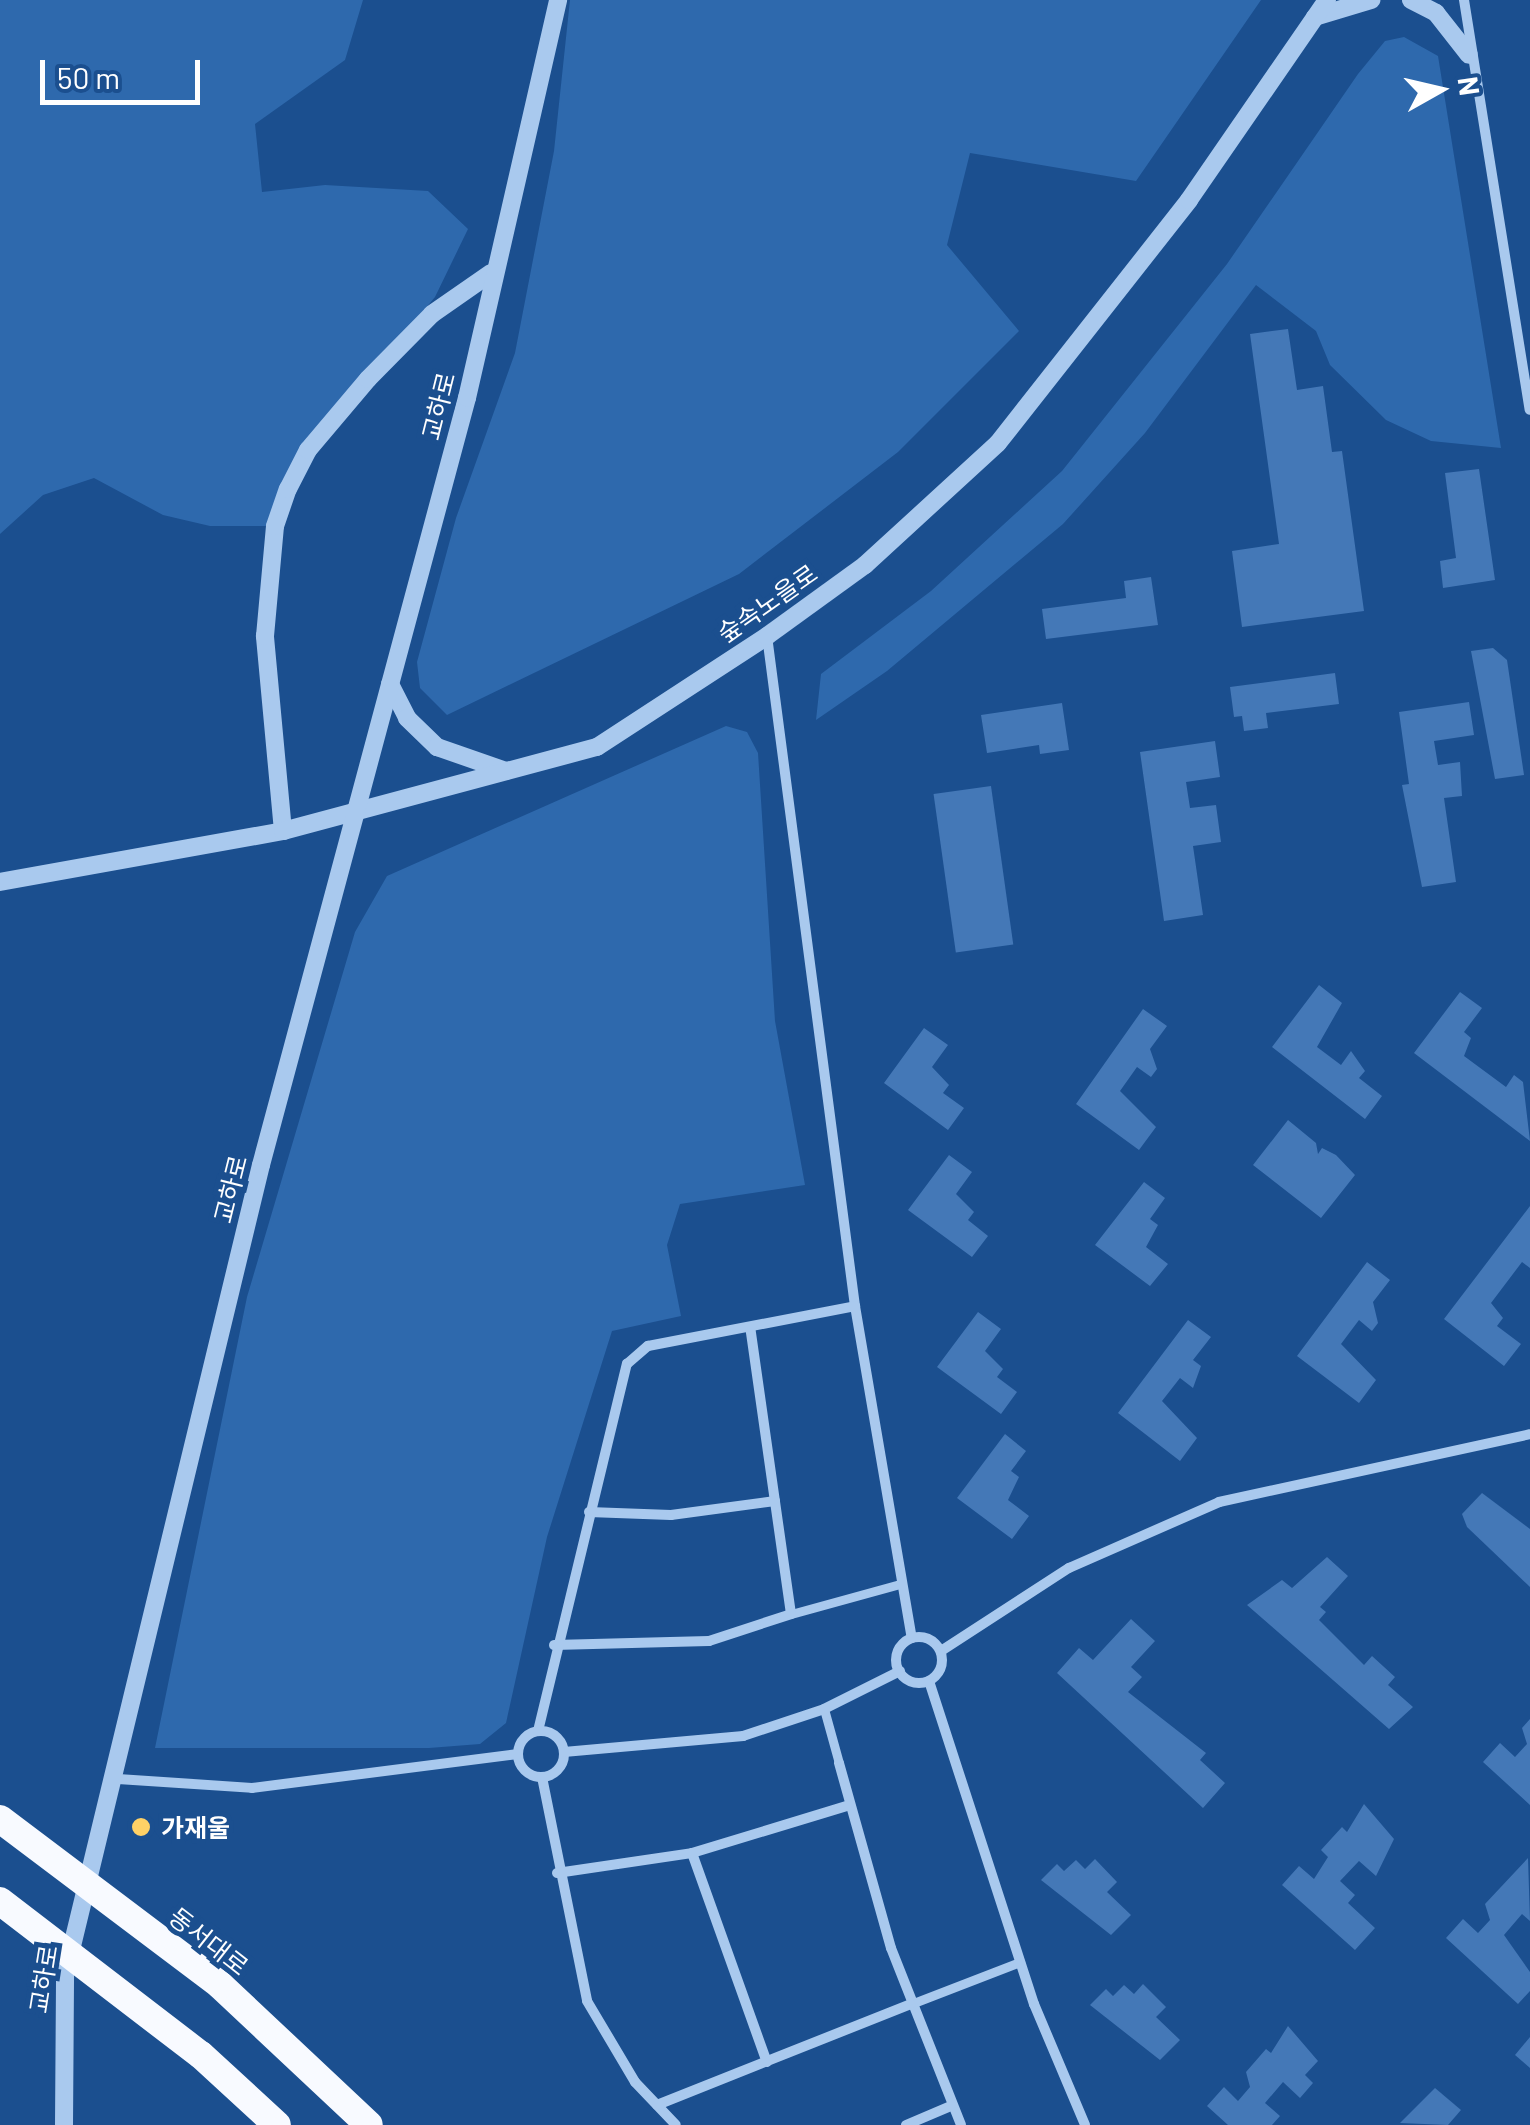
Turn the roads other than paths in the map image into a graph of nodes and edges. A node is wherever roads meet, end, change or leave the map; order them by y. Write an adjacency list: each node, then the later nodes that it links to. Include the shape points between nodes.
1 (558, 0): 8 (street, 교하로)
2 (1327, 0): 6 (street, 숲속노을로)
3 (1371, 0): 6 (street)
4 (1412, 0): 7 (street, via 1436,13)
5 (1464, 0): 7 (street)
6 (1315, 17): 10 (street, 숲속노을로, via 1189,200 998,442 879,553)
7 (1470, 55): 9 (street)
8 (491, 272): 11 (street, 교하로, via 467,398); 14 (street, via 432,314 368,379 308,450 288,488 275,526 265,636)
9 (1530, 410)
10 (767, 636): 12 (street, 숲속노을로, via 597,747); 16 (street)
11 (390, 684): 12 (street, via 407,718 436,746); 13 (street, 교하로)
12 (506, 771): 13 (street, 숲속노을로)
13 (355, 810): 14 (street, 숲속노을로); 34 (street, 교하로, via 256,1185)
14 (284, 831): 15 (street, 숲속노을로)
15 (0, 882)
16 (855, 1306): 17 (street); 21 (street)
17 (750, 1327): 19 (street); 20 (street, via 648,1346 627,1364)
18 (1530, 1434): 25 (street, via 1219,1502 1069,1568)
19 (775, 1500): 20 (street, via 671,1515); 22 (street)
20 (589, 1512): 24 (street)
21 (900, 1584): 22 (street); 23 (street)
22 (791, 1614): 24 (street, via 709,1641)
23 (912, 1638): 25 (street, via 927,1638); 26 (street, via 897,1653)
24 (554, 1645): 29 (street)
25 (941, 1651): 27 (street, via 940,1671)
26 (900, 1672): 27 (street); 28 (street)
27 (929, 1682): 40 (street)
28 (824, 1709): 30 (street, via 677,1746); 32 (street)
29 (538, 1731): 30 (street, via 556,1736); 31 (street)
30 (564, 1752): 33 (street, via 557,1771)
31 (518, 1754): 33 (street, via 528,1773); 34 (street, via 252,1788)
32 (838, 1763): 35 (street)
33 (542, 1777): 38 (street)
34 (118, 1779): 46 (street, 교하로, via 65,1974)
35 (847, 1806): 37 (street); 41 (street)
36 (0, 1819): 49 (highway, 동서대로, bridge, via 220,1986)
37 (692, 1853): 38 (street); 43 (street)
38 (557, 1874): 44 (street, via 587,2001)
39 (0, 1901): 42 (highway, bridge)
40 (1020, 1962): 41 (street); 53 (street)
41 (911, 2004): 43 (street); 45 (street)
42 (201, 2055): 47 (highway); 48 (highway)
43 (767, 2062): 44 (street)
44 (658, 2106): 50 (street)
45 (950, 2106): 51 (street); 52 (street)
46 (64, 2125)
47 (247, 2125)
48 (278, 2125)
49 (369, 2125)
50 (676, 2125)
51 (906, 2125)
52 (960, 2125)
53 (1085, 2125)

